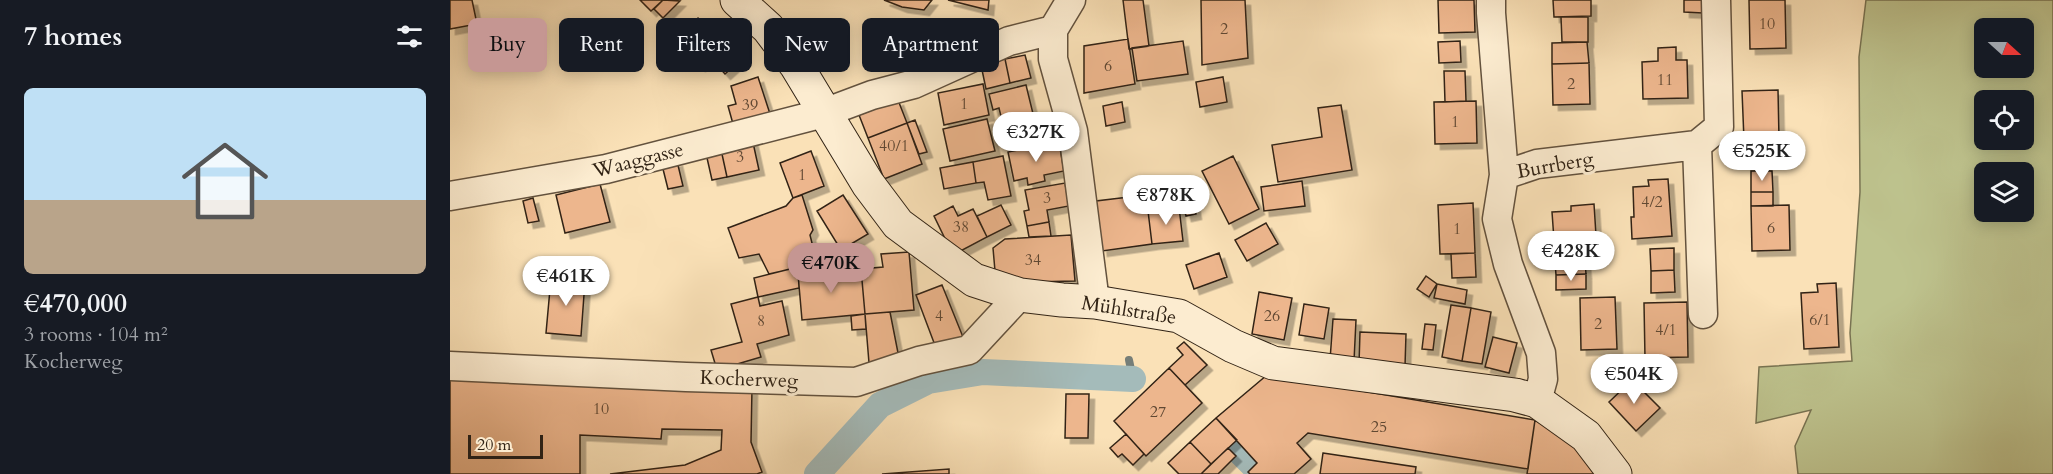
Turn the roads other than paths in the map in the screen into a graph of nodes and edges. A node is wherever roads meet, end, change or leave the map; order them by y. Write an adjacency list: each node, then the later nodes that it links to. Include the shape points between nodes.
1 (737, 0): 6 (street, Mühlstraße, via 768,28 796,65)
2 (1071, 0): 5 (street)
3 (1491, 0): 8 (street)
4 (1716, 0): 7 (street, via 1719,127)
5 (1053, 30): 6 (street, Waaggasse, via 1009,41 914,84); 11 (street, via 1053,59 1073,131)
6 (824, 113): 9 (street, Waaggasse, via 606,169); 10 (street, Mühlstraße, via 898,224 974,280)
7 (1697, 145): 8 (street, Burrberg, via 1537,164); 12 (street)
8 (1504, 175): 14 (street, Burrberg, via 1497,219 1508,264 1541,353 1543,379)
9 (450, 196)
10 (1020, 295): 11 (street, Mühlstraße); 13 (street, Kocherweg, via 969,350 919,361 856,382)
11 (1095, 302): 14 (street, Mühlstraße, via 1179,316 1273,363)
12 (1703, 314)
13 (450, 366)
14 (1537, 401): 15 (street, Mühlstraße, via 1586,435)
15 (1615, 474)

